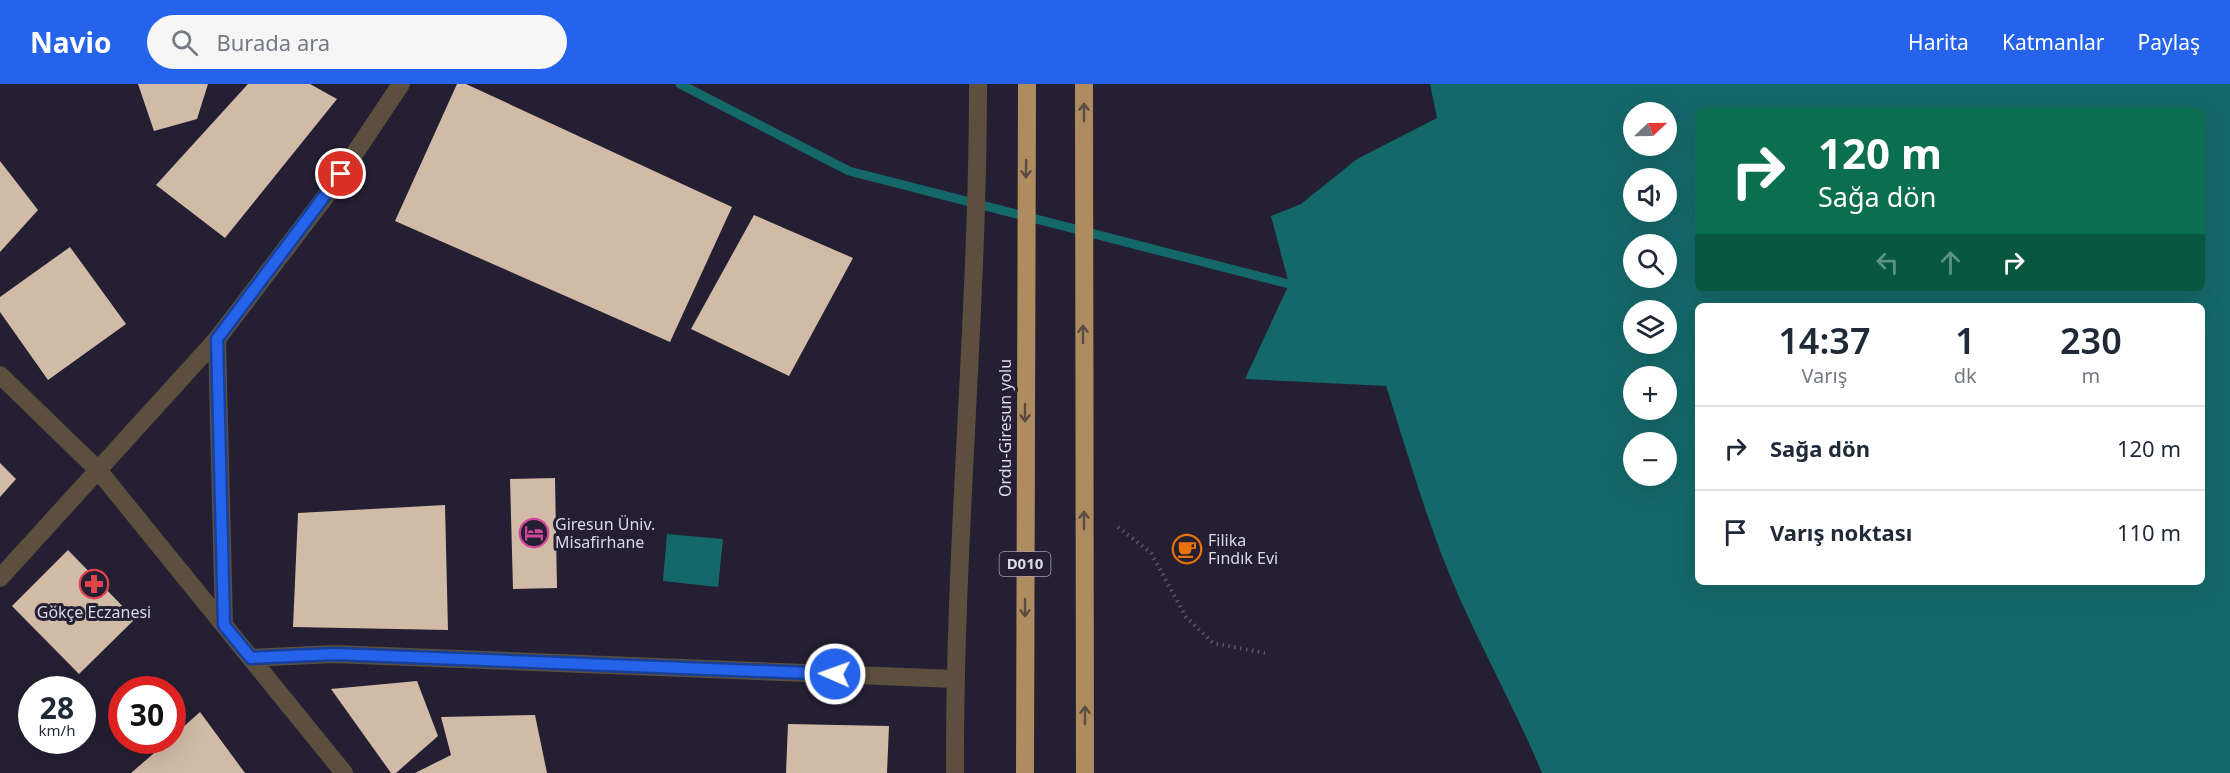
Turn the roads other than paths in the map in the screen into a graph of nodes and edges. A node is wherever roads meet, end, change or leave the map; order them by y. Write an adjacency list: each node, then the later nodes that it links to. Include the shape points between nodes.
1 (401, 84): 5 (street, via 330,192)
2 (978, 84): 11 (street, via 971,345)
3 (1027, 84): 14 (highway, Ordu-Giresun yolu / D010, one-way to 14)
4 (1084, 84): 15 (highway, one-way to 4)
5 (217, 339): 7 (street); 9 (street)
6 (0, 375): 7 (street)
7 (98, 470): 8 (street); 9 (street)
8 (0, 578)
9 (224, 625): 10 (street)
10 (251, 658): 11 (street, via 334,654); 12 (street)
11 (955, 679): 13 (street)
12 (344, 773)
13 (956, 773)
14 (1025, 773)
15 (1085, 773)

